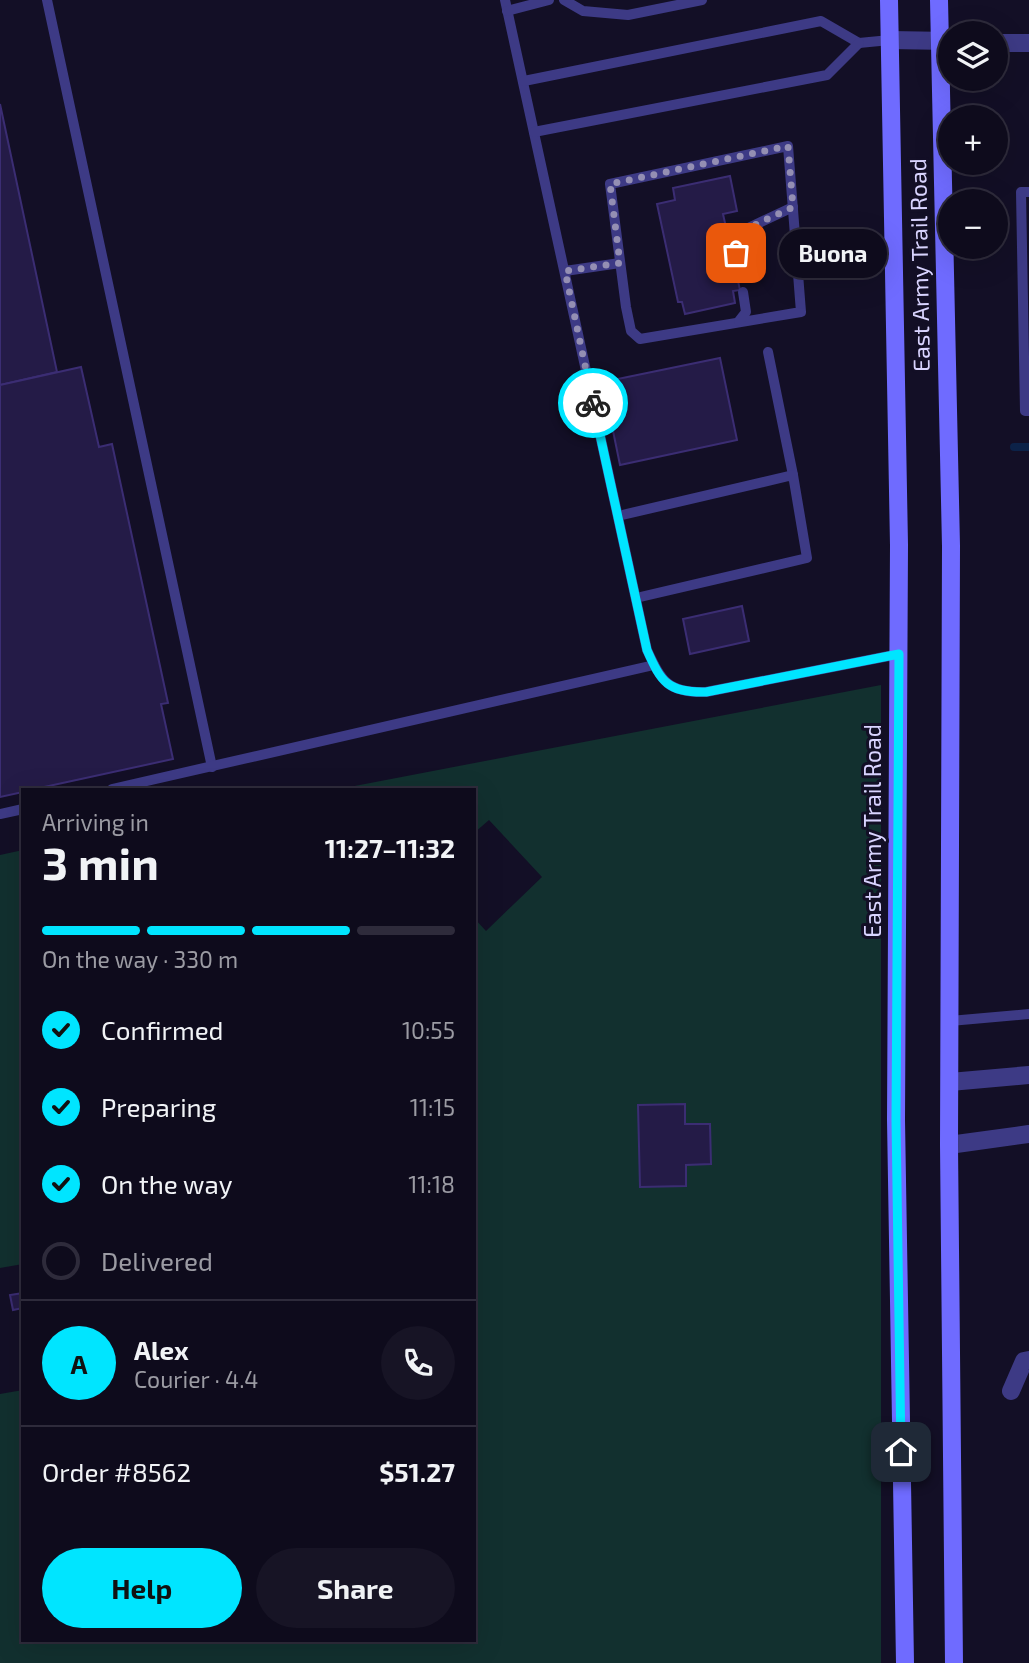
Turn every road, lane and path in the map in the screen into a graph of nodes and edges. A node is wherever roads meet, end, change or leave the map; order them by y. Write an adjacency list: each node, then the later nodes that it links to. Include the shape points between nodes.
1 (47, 0): 32 (lane)
2 (549, 0): 7 (lane)
3 (564, 0): 4 (lane, via 583,11 628,15)
4 (702, 0)
5 (889, 0): 9 (main road, East Army Trail Road)
6 (939, 0): 8 (main road, East Army Trail Road)
7 (506, 5): 14 (lane)
8 (942, 21)
9 (890, 40): 10 (street); 11 (lane); 30 (main road, East Army Trail Road)
10 (938, 41)
11 (859, 43): 14 (lane, via 821,21); 16 (lane, via 827,75)
12 (1008, 43): 13 (street)
13 (1029, 43)
14 (524, 81): 16 (lane)
15 (946, 91): 37 (main road, East Army Trail Road)
16 (534, 132): 22 (lane)
17 (1029, 192): 21 (lane, via 1021,192)
18 (793, 207): 19 (lane, via 742,231); 20 (lane, via 788,146 610,184); 24 (lane, via 801,312)
19 (736, 253)
20 (620, 263): 22 (lane); 24 (lane, via 631,331 640,339)
21 (1025, 264): 26 (lane, via 1025,411)
22 (565, 271): 28 (lane)
23 (743, 292): 24 (lane, via 746,312)
24 (739, 321)
25 (768, 352): 27 (lane)
26 (1029, 411)
27 (793, 475): 28 (lane); 29 (lane, via 807,558)
28 (618, 516): 29 (lane)
29 (636, 598): 31 (lane)
30 (899, 654): 31 (lane, via 686,693 660,679); 44 (main road, East Army Trail Road, via 896,1120)
31 (654, 665): 32 (lane)
32 (212, 767): 33 (lane)
33 (117, 788)
34 (21, 809): 35 (lane)
35 (0, 814)
36 (1029, 1014): 37 (lane)
37 (950, 1021): 39 (main road, East Army Trail Road)
38 (1029, 1075): 39 (street)
39 (950, 1082): 41 (main road, East Army Trail Road)
40 (1029, 1134): 41 (street)
41 (949, 1145): 45 (main road, East Army Trail Road)
42 (1029, 1360): 43 (street, via 1024,1361)
43 (1011, 1391)
44 (905, 1663)
45 (954, 1663)

